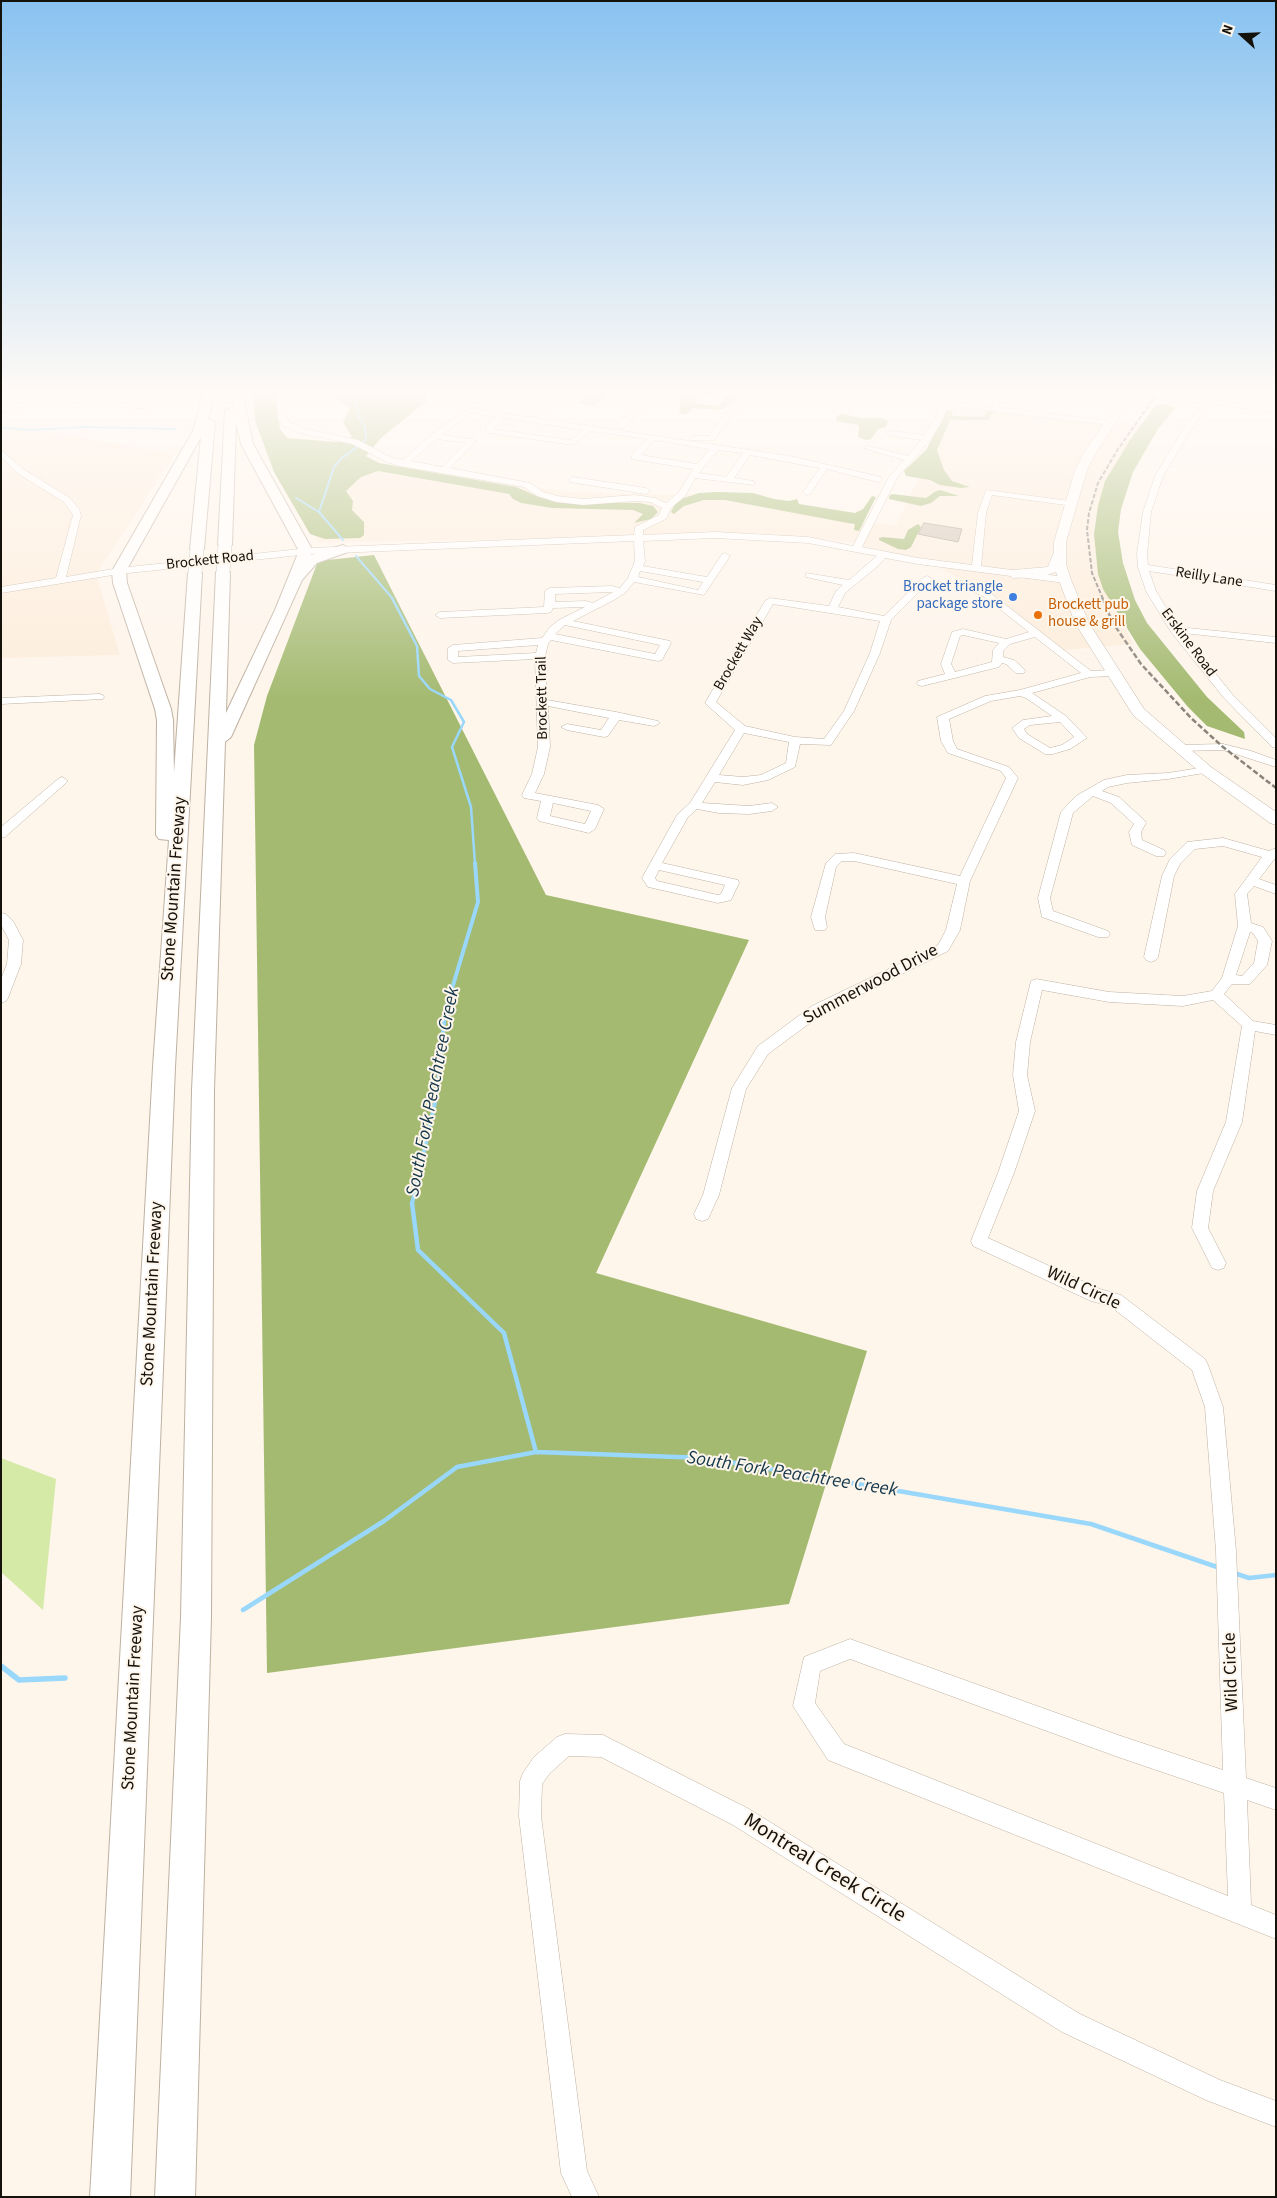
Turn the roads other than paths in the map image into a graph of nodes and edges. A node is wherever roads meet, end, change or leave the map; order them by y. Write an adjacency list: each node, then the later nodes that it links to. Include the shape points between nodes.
1 (57, 494): 33 (street, via 76,509 77,515)
2 (163, 494): 28 (highway)
3 (202, 494): 100 (highway, Stone Mountain Freeway, bridge)
4 (228, 494): 73 (highway, Stone Mountain Freeway, bridge)
5 (274, 494): 20 (highway)
6 (539, 494): 14 (street, via 583,502)
7 (649, 494): 14 (street)
8 (682, 494): 16 (street)
9 (885, 494): 18 (street)
10 (989, 494): 27 (street, via 979,528)
11 (1000, 494): 15 (street)
12 (1073, 494): 15 (main road)
13 (1153, 494): 25 (street, Erskine Road, via 1147,512)
14 (643, 499): 16 (street)
15 (1070, 504): 21 (main road)
16 (667, 507): 17 (street, via 660,519 640,527)
17 (638, 537): 18 (street, Brockett Road, via 754,536); 19 (street, Brockett Road); 26 (street, Brockett Trail)
18 (857, 548): 22 (street, Brockett Road)
19 (343, 549): 20 (street, Brockett Road); 38 (highway, via 312,560)
20 (306, 551): 28 (street, Brockett Road); 38 (highway)
21 (1059, 553): 29 (main road, via 1053,569); 35 (main road)
22 (884, 554): 24 (street, Brockett Road); 36 (street)
23 (725, 556): 34 (street)
24 (911, 559): 27 (street, Brockett Road); 42 (street, via 935,569 1043,583 1058,587)
25 (1143, 567): 39 (street, Reilly Lane); 49 (street, Erskine Road, via 1151,591)
26 (638, 568): 31 (street, Brockett Trail); 34 (street)
27 (976, 569): 29 (street, Brockett Road)
28 (119, 571): 33 (street, Brockett Road); 100 (highway, via 120,583 161,699 165,720)
29 (1013, 574): 35 (street, Brockett Road)
30 (809, 575): 36 (street)
31 (632, 579): 34 (street, via 701,593); 41 (street, Brockett Trail)
32 (927, 579): 47 (street)
33 (60, 580): 40 (street, Brockett Road)
34 (709, 580)
35 (1065, 580): 42 (main road)
36 (850, 583): 45 (street, via 841,591)
37 (961, 584): 50 (street, via 986,594)
38 (292, 587): 73 (highway)
39 (1276, 588)
40 (1, 590)
41 (622, 591): 43 (street, via 550,591); 44 (street, Brockett Trail)
42 (1072, 597): 57 (main road, via 1082,624)
43 (550, 605): 44 (street, via 586,604); 46 (street, via 547,610)
44 (593, 607): 48 (street, Brockett Trail)
45 (832, 609): 47 (street, Brockett Way); 69 (street, Brockett Way, via 770,601 710,704)
46 (440, 615)
47 (886, 619): 70 (street, via 849,711 827,743)
48 (564, 622): 51 (street, Brockett Trail); 51 (street, via 666,643 658,658)
49 (1175, 630): 52 (street); 71 (street, Erskine Road, via 1228,696)
50 (1037, 633): 53 (street); 58 (street)
51 (546, 639): 54 (street, Brockett Trail); 54 (street, via 453,648 453,660)
52 (1276, 640)
53 (1006, 642): 55 (street, via 998,650); 59 (street, via 963,632 956,634 946,664)
54 (540, 656): 64 (street, Brockett Trail)
55 (998, 659): 56 (street, via 1010,662); 59 (street, via 995,665)
56 (1020, 671)
57 (1112, 673): 58 (street, Summerwood Drive); 72 (main road, via 1138,712)
58 (1089, 674): 61 (street, Summerwood Drive)
59 (951, 675): 60 (street)
60 (922, 683)
61 (1021, 693): 66 (street); 88 (street, Summerwood Drive, via 989,698 943,717 952,751 1005,770 1012,778)
62 (99, 697): 63 (street)
63 (1, 701)
64 (543, 702): 65 (street); 79 (street, Brockett Trail, via 544,747 538,774 528,795)
65 (616, 715): 67 (street); 68 (street, via 604,734)
66 (1062, 718): 66 (street, via 1081,738 1049,752 1024,736 1018,728 1027,722)
67 (654, 723)
68 (567, 727)
69 (741, 729): 70 (street); 76 (street)
70 (795, 740): 76 (street, via 791,765 764,778)
71 (1276, 745)
72 (1179, 748): 74 (street, via 1224,747); 75 (main road)
73 (218, 750): 109 (highway, Stone Mountain Freeway, via 203,1090 196,1617)
74 (1275, 763)
75 (1206, 770): 78 (street, via 1128,779 1104,784); 82 (main road)
76 (712, 778): 80 (street)
77 (62, 781): 83 (street)
78 (1092, 791): 84 (street, via 1115,800 1140,823 1135,832 1136,842); 93 (street, via 1067,812 1044,898 1046,914)
79 (548, 798): 79 (street, Brockett Trail, via 543,818 589,829 598,809)
80 (695, 805): 81 (street, via 750,810); 86 (street, via 683,815)
81 (772, 807)
82 (1276, 820)
83 (1, 834)
84 (1160, 852)
85 (1273, 854): 87 (street); 94 (street, via 1223,842 1191,845 1174,862 1168,876)
86 (655, 865): 86 (street, via 689,873 733,882 726,897 718,899 653,884 648,878)
87 (1251, 880): 89 (street); 91 (street, via 1241,894)
88 (964, 881): 92 (street, via 854,857 839,857 830,866 818,917); 101 (street, Summerwood Drive, via 953,930 943,948 818,1010 763,1050 739,1088 711,1194)
89 (1276, 890)
90 (1, 917): 97 (street, via 16,940 14,964)
91 (1245, 926): 95 (street); 95 (street, via 1258,930 1265,941 1260,965 1245,981)
92 (820, 927)
93 (1103, 934)
94 (1151, 957)
95 (1228, 979): 96 (street)
96 (1216, 995): 98 (street); 103 (street, Wild Circle, via 1174,1001 1109,997 1036,984 1023,1042 1020,1075 1027,1111 979,1241 1098,1296 1115,1300 1199,1365 1214,1407 1229,1594)
97 (1, 998)
98 (1248, 1025): 99 (street); 102 (street, via 1234,1122 1205,1191 1200,1228)
99 (1276, 1030)
100 (164, 1066): 108 (highway, Stone Mountain Freeway)
101 (702, 1214)
102 (1218, 1263)
103 (1235, 1786): 104 (street); 105 (street, Wild Circle); 105 (street, via 850,1649 811,1664 804,1706 836,1752)
104 (1276, 1799)
105 (1240, 1913): 106 (street)
106 (1276, 1927)
107 (1276, 2114): 110 (street, Montreal Creek Circle, via 1215,2091 1072,2023 741,1817 603,1746 565,1745 542,1765 531,1781 530,1816 574,2173)
108 (110, 2197)
109 (175, 2197)
110 (586, 2197)

